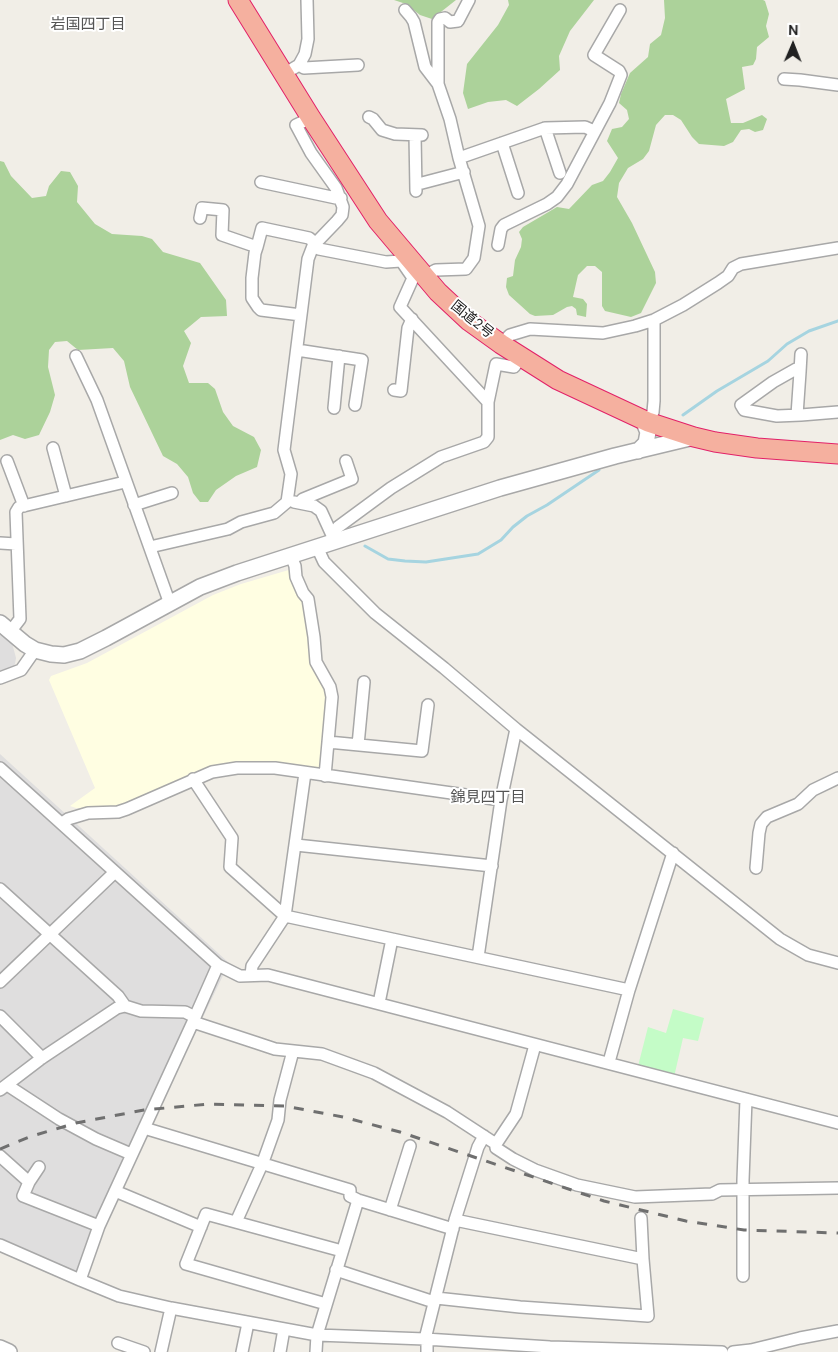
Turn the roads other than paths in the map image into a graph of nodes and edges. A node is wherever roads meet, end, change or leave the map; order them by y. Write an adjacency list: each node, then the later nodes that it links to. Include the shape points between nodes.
1 (238, 0): 7 (highway, 国道2号)
2 (306, 0): 7 (street, via 308,39 305,54)
3 (470, 0): 9 (street, via 458,21 450,22 445,18 438,22)
4 (404, 10): 9 (street, via 414,22 425,67)
5 (620, 10): 14 (street, via 594,56 621,75)
6 (358, 65): 7 (street)
7 (291, 69): 12 (highway, 国道2号)
8 (784, 79): 10 (street)
9 (438, 84): 16 (street)
10 (838, 85)
11 (369, 117): 17 (street, via 382,130 418,135 416,187)
12 (311, 118): 21 (street, via 296,125); 27 (highway, 国道2号)
13 (545, 128): 14 (street, via 585,127); 15 (street); 18 (street)
14 (594, 131): 24 (street, via 557,197 504,226)
15 (502, 143): 16 (street); 20 (street)
16 (459, 158): 17 (street)
17 (464, 172): 28 (street, via 478,226 474,258 466,270 436,270)
18 (560, 173)
19 (261, 182): 21 (street)
20 (518, 193)
21 (341, 198): 23 (street, via 342,214)
22 (200, 218): 25 (street, via 202,208 223,210 222,235)
23 (314, 244): 25 (street, via 309,238 262,228); 27 (street, via 319,249 386,262); 29 (street, via 308,259)
24 (498, 245)
25 (258, 247): 29 (street, via 254,253 252,298 258,308)
26 (838, 248): 31 (street, via 741,264 718,283)
27 (405, 259): 28 (highway, 国道2号); 30 (street, via 413,278 400,307)
28 (424, 276): 32 (highway, 国道2号, via 469,321)
29 (301, 314): 33 (street)
30 (412, 319): 39 (street, via 408,328 401,391); 40 (street)
31 (654, 320): 32 (street, via 603,333 530,329 510,335); 45 (street, via 654,401 653,412)
32 (501, 344): 37 (highway, 国道2号)
33 (297, 350): 36 (street); 55 (street, via 284,450 291,474)
34 (801, 354): 38 (street)
35 (76, 356): 52 (street, via 97,400)
36 (339, 356): 41 (street, via 362,360); 42 (street)
37 (522, 357): 40 (street, via 514,367 496,364); 45 (highway, 国道2号, via 558,380)
38 (800, 372): 44 (street); 44 (street, via 796,368 741,405 744,410 757,414)
39 (394, 390)
40 (488, 402): 58 (street, via 488,437 484,442 441,457 422,468 338,527)
41 (355, 405)
42 (334, 408)
43 (838, 412): 44 (street)
44 (797, 415)
45 (645, 421): 46 (highway, 国道2号); 48 (street, via 646,443)
46 (694, 437): 48 (street); 49 (highway, 国道2号, via 757,448)
47 (53, 448): 54 (street)
48 (638, 451): 58 (street, via 500,488)
49 (838, 454)
50 (346, 461): 55 (street, via 352,479)
51 (7, 462): 56 (street)
52 (125, 482): 54 (street); 57 (street)
53 (172, 494): 57 (street)
54 (66, 496): 56 (street)
55 (293, 502): 58 (street, via 322,510); 61 (street, via 274,513 228,529)
56 (24, 506): 60 (street, via 16,512)
57 (134, 506): 61 (street)
58 (333, 539): 62 (street)
59 (0, 543): 60 (street)
60 (16, 544): 65 (street, via 20,619)
61 (150, 547): 64 (street)
62 (317, 548): 63 (street); 70 (street, via 324,562 375,613)
63 (291, 556): 64 (street, via 200,587); 71 (street, via 296,577 308,598 316,662 332,696)
64 (170, 604): 66 (street, via 80,651 64,655)
65 (5, 628): 66 (street)
66 (36, 650): 67 (street, via 21,670)
67 (0, 678)
68 (364, 682): 72 (street)
69 (428, 705): 72 (street, via 422,751)
70 (516, 729): 78 (street); 81 (street)
71 (328, 742): 72 (street); 75 (street)
72 (358, 745)
73 (0, 768): 79 (street)
74 (305, 773): 75 (street); 77 (street, via 275,768 237,768); 80 (street)
75 (325, 776): 78 (street)
76 (838, 778): 83 (street, via 813,790 798,804 767,817 759,833)
77 (193, 779): 79 (street, via 127,809 88,813); 86 (street, via 232,838 230,867)
78 (501, 800): 82 (street)
79 (62, 823): 84 (street)
80 (296, 845): 82 (street); 86 (street)
81 (673, 854): 90 (street, via 780,939 808,955); 94 (street)
82 (492, 866): 89 (street)
83 (756, 868)
84 (115, 872): 87 (street); 91 (street)
85 (0, 889): 87 (street)
86 (285, 916): 88 (street); 92 (street, via 252,966)
87 (51, 934): 93 (street); 96 (street)
88 (392, 939): 89 (street); 95 (street)
89 (478, 957): 94 (street)
90 (838, 963)
91 (218, 965): 92 (street, via 240,976); 98 (street)
92 (251, 975): 95 (street, via 268,975)
93 (0, 982)
94 (629, 990): 102 (street)
95 (379, 1002): 99 (street)
96 (125, 1006): 98 (street, via 141,1011 185,1012); 101 (street, via 117,1008)
97 (0, 1016): 101 (street)
98 (194, 1019): 100 (street, via 266,1046); 106 (street)
99 (535, 1045): 102 (street); 108 (street, via 516,1114)
100 (293, 1051): 107 (street, via 322,1054 374,1073); 112 (street, via 278,1120)
101 (42, 1058): 103 (street)
102 (609, 1062): 104 (street)
103 (3, 1087): 110 (street, via 96,1139)
104 (746, 1099): 105 (street); 116 (street)
105 (838, 1122)
106 (144, 1128): 110 (street); 112 (street)
107 (484, 1136): 108 (street); 122 (street)
108 (496, 1144): 116 (street, via 496,1148 535,1170 607,1193 653,1197)
109 (410, 1146): 119 (street)
110 (131, 1154): 117 (street)
111 (0, 1156): 114 (street)
112 (263, 1162): 118 (street, via 350,1190 350,1196); 121 (street)
113 (39, 1166): 114 (street)
114 (29, 1182): 123 (street, via 23,1196)
115 (838, 1188): 116 (street)
116 (743, 1189): 129 (street)
117 (115, 1191): 123 (street); 124 (street)
118 (358, 1200): 119 (street); 126 (street)
119 (390, 1210): 122 (street)
120 (641, 1218): 127 (street)
121 (236, 1222): 124 (street, via 206,1214); 126 (street)
122 (454, 1225): 127 (street); 131 (street)
123 (99, 1226): 130 (street)
124 (202, 1226): 132 (street, via 186,1264)
125 (0, 1245): 130 (street)
126 (342, 1251): 128 (street)
127 (643, 1259): 131 (street, via 648,1316)
128 (336, 1270): 131 (street); 132 (street)
129 (743, 1276)
130 (80, 1280): 133 (street, via 119,1296)
131 (435, 1300): 138 (street)
132 (326, 1304): 137 (street)
133 (171, 1308): 134 (street); 145 (street)
134 (248, 1322): 135 (street); 146 (street)
135 (284, 1329): 137 (street); 147 (street)
136 (838, 1331): 151 (street)
137 (317, 1336): 138 (street); 148 (street)
138 (426, 1339): 141 (street); 149 (street)
139 (118, 1343): 144 (street)
140 (0, 1348): 143 (street)
141 (550, 1349): 142 (street)
142 (655, 1351): 150 (street)
143 (9, 1352)
144 (144, 1352)
145 (161, 1352)
146 (242, 1352)
147 (280, 1352)
148 (316, 1352)
149 (427, 1352)
150 (722, 1352)
151 (734, 1352)

